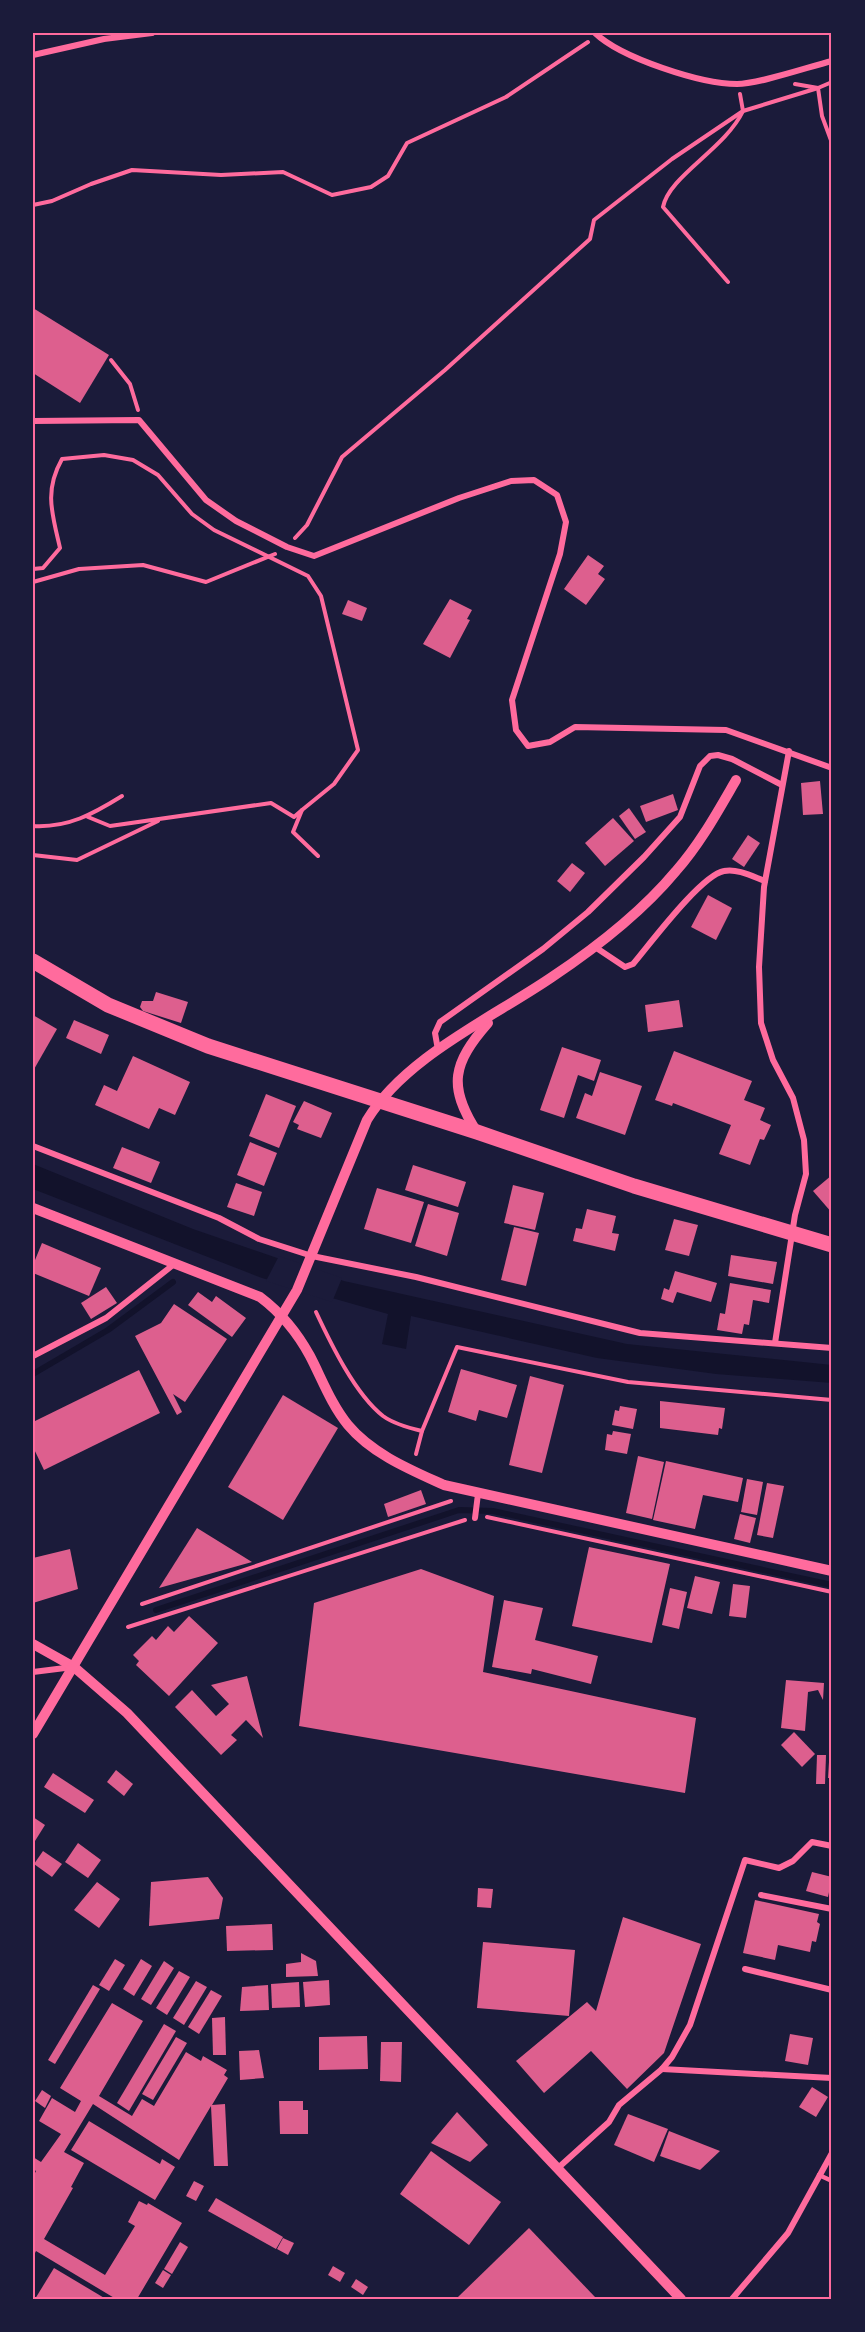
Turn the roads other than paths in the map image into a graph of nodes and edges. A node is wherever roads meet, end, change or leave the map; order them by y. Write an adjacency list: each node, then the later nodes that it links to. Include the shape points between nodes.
1 (152, 33): 3 (street)
2 (596, 34): 4 (street, via 661,68 703,80 739,84)
3 (33, 55)
4 (832, 62)
5 (33, 421): 6 (street, via 139,420 206,500 236,521 314,556 459,498 511,481 534,480 557,495 566,522 560,554 512,700 516,730 528,746 550,742 575,727 726,730)
6 (789, 751): 7 (street); 9 (street)
7 (832, 768)
8 (736, 780): 11 (street, via 677,871 634,915)
9 (782, 784): 10 (street); 14 (street, via 732,759 718,754 710,756 700,766 680,817 659,842 588,912 440,1022 435,1033)
10 (765, 880): 11 (street, via 736,871 712,877 633,964 625,967); 19 (street, via 759,968 761,1023 773,1060 793,1098 804,1140 806,1174)
11 (595, 947): 13 (street)
12 (33, 961): 15 (main road, via 108,1005 208,1046)
13 (496, 1014): 14 (street); 16 (street, via 461,1059 458,1094 462,1109)
14 (438, 1050): 15 (street)
15 (379, 1101): 16 (main road); 21 (street, via 367,1120)
16 (477, 1132): 19 (main road, via 634,1186)
17 (33, 1146): 21 (street, via 219,1218)
18 (33, 1208): 22 (street)
19 (793, 1234): 20 (main road); 24 (street)
20 (832, 1245)
21 (310, 1260): 23 (street); 24 (street, via 416,1277 640,1333)
22 (173, 1265): 23 (street, via 260,1297); 26 (street, via 106,1318)
23 (282, 1317): 27 (street, via 309,1353 334,1406 358,1436 415,1472); 31 (street)
24 (774, 1343): 25 (street)
25 (832, 1348)
26 (33, 1356)
27 (475, 1496): 28 (street); 29 (street)
28 (475, 1516)
29 (832, 1571)
30 (33, 1644): 31 (street)
31 (74, 1667): 32 (street); 33 (street); 42 (street, via 127,1713)
32 (33, 1672)
33 (33, 1734)
34 (832, 1846): 39 (street, via 812,1842 793,1861 779,1868 745,1860 690,2025)
35 (761, 1895): 36 (street)
36 (832, 1909)
37 (745, 1969): 38 (street)
38 (832, 1990)
39 (663, 2069): 40 (street); 42 (street, via 619,2105 609,2122)
40 (832, 2078)
41 (832, 2153): 43 (street)
42 (558, 2168): 45 (street)
43 (819, 2175): 44 (lane); 46 (street, via 788,2233)
44 (832, 2181)
45 (681, 2299)
46 (732, 2299)

